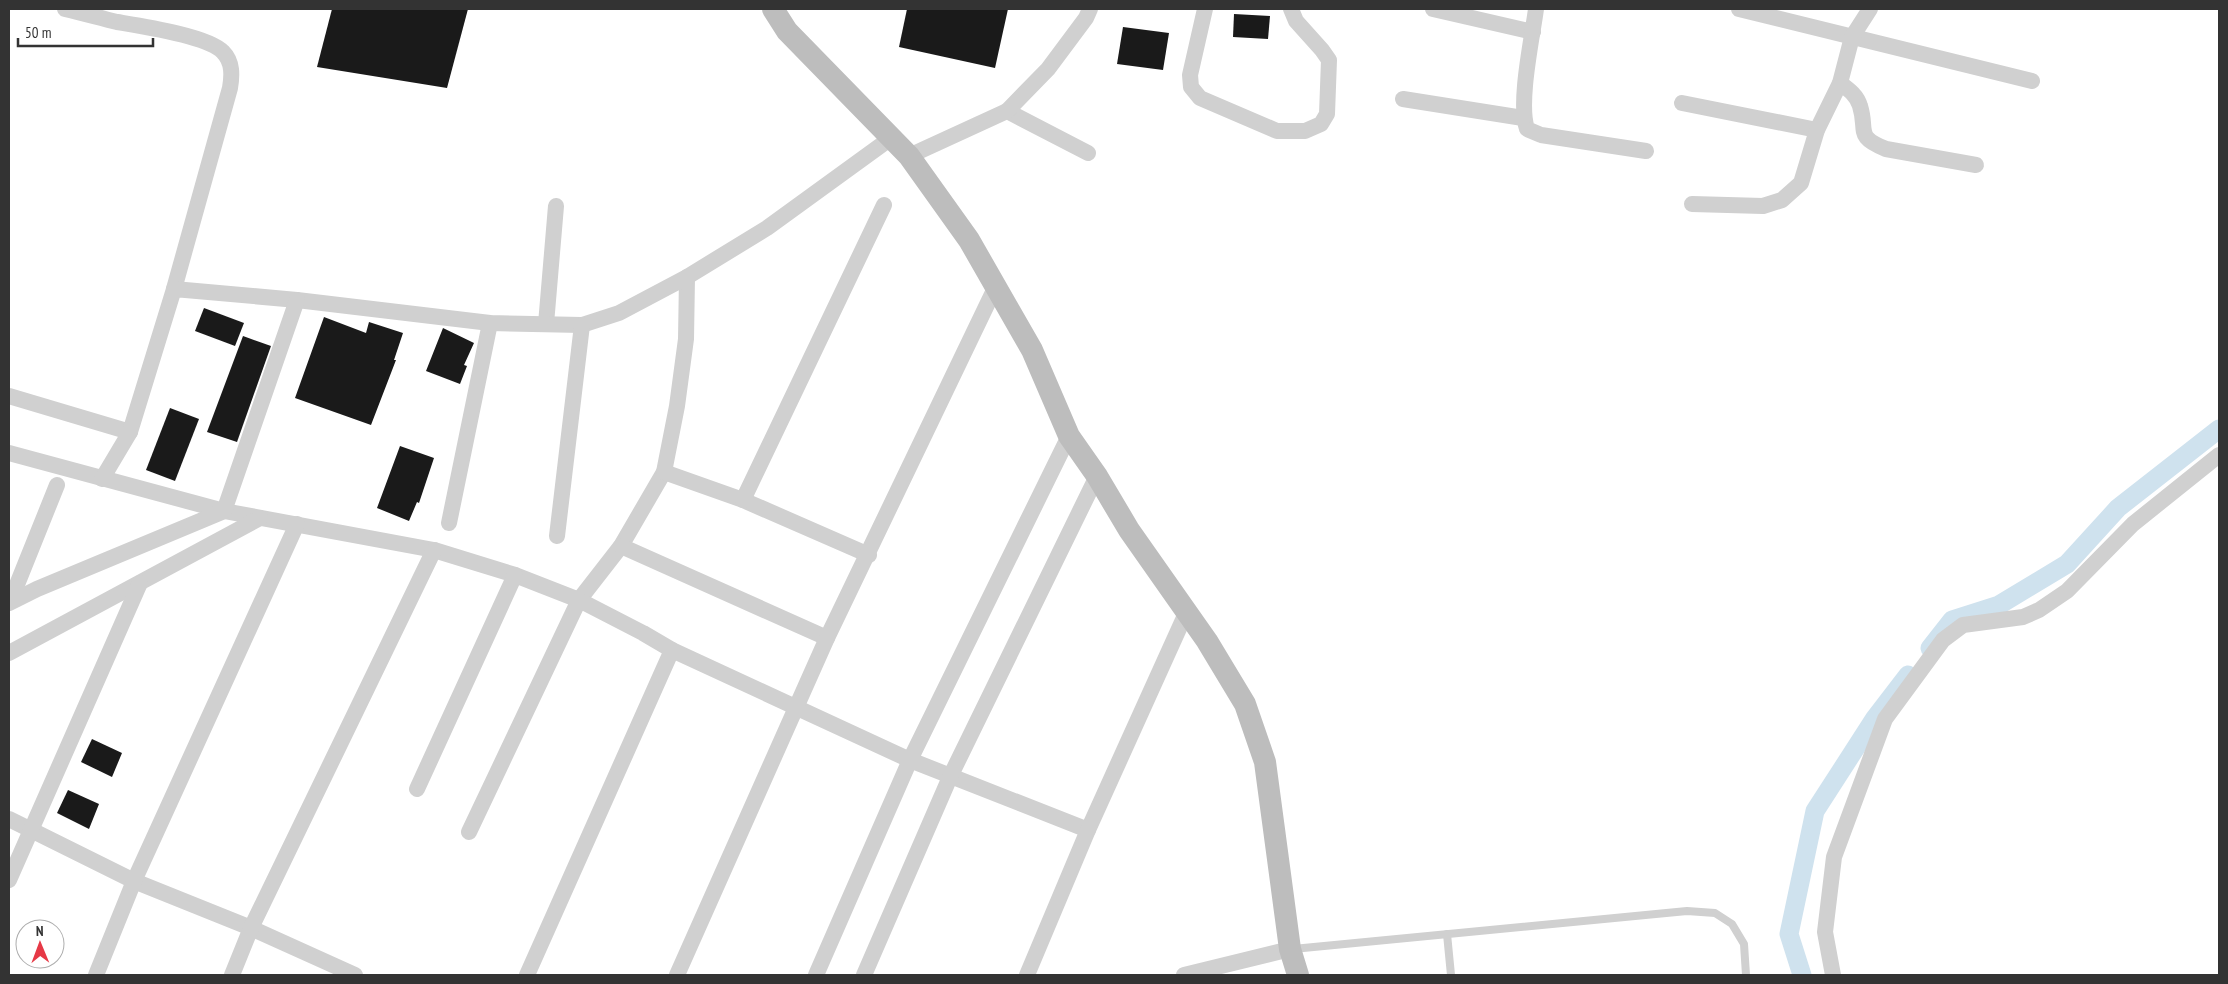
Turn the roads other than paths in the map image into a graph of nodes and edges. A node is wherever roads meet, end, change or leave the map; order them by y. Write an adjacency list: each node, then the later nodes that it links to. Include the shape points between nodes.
1 (65, 9): 29 (street, via 206,42 223,52 230,64 230,88)
2 (773, 9): 19 (street, via 787,31)
3 (1090, 9): 16 (street, via 1048,69)
4 (1205, 9): 5 (street, via 1190,75 1192,87 1200,98 1276,131 1305,131 1321,124 1327,114 1329,60 1296,21)
5 (1291, 9)
6 (1433, 9): 10 (street)
7 (1536, 9): 10 (street)
8 (1739, 9): 11 (street)
9 (1870, 9): 11 (street)
10 (1533, 32): 17 (street)
11 (1852, 37): 12 (street); 13 (street)
12 (2032, 81)
13 (1840, 83): 18 (street); 23 (street, via 1853,93 1861,107 1863,132 1873,144)
14 (1403, 99): 17 (street)
15 (1682, 103): 18 (street)
16 (1007, 111): 21 (street); 22 (street)
17 (1523, 118): 20 (street, via 1527,130 1541,135)
18 (1817, 130): 24 (street, via 1801,183 1782,200 1763,206)
19 (891, 138): 22 (street); 27 (street, via 767,228)
20 (1646, 151)
21 (1088, 153)
22 (909, 156): 28 (street, via 969,240)
23 (1976, 165)
24 (1692, 204)
25 (884, 205): 43 (street)
26 (556, 206): 32 (street)
27 (687, 277): 33 (street, via 619,313); 39 (street, via 686,339)
28 (996, 286): 36 (street, via 1032,350); 51 (street)
29 (174, 289): 30 (street); 35 (street)
30 (297, 300): 31 (street); 44 (street)
31 (490, 323): 32 (street); 46 (street)
32 (546, 324): 33 (street)
33 (582, 325): 48 (street)
34 (9, 396): 35 (street)
35 (130, 432): 41 (street)
36 (1069, 436): 40 (street); 61 (street)
37 (9, 453): 41 (street)
38 (2219, 455): 85 (street, via 2132,524 2067,591 2039,610 2023,618 1963,625 1943,640 1885,719 1834,857 1825,932)
39 (664, 472): 43 (street); 49 (street)
40 (1097, 476): 56 (street, via 1129,530); 62 (street)
41 (102, 479): 44 (street)
42 (57, 485): 55 (street)
43 (743, 500): 51 (street)
44 (224, 511): 45 (street); 55 (street)
45 (260, 518): 47 (street); 53 (street)
46 (448, 523)
47 (297, 524): 50 (street); 69 (street)
48 (557, 536)
49 (621, 546): 54 (street); 57 (street)
50 (434, 550): 52 (street); 70 (street)
51 (869, 555): 57 (street)
52 (515, 575): 54 (street); 63 (street)
53 (140, 583): 59 (street); 65 (street)
54 (579, 600): 58 (street); 67 (street)
55 (9, 603)
56 (1187, 611): 66 (street); 72 (street, via 1244,704 1265,762)
57 (827, 638): 60 (street)
58 (672, 650): 60 (street); 76 (street)
59 (9, 652)
60 (797, 708): 61 (street); 77 (street)
61 (910, 760): 62 (street); 78 (street)
62 (950, 777): 66 (street); 79 (street)
63 (417, 789)
64 (9, 819): 65 (street)
65 (31, 829): 68 (street); 69 (street)
66 (1088, 830): 80 (street)
67 (469, 832)
68 (9, 880)
69 (134, 881): 70 (street); 73 (street)
70 (251, 928): 74 (street); 75 (street)
71 (1447, 934): 72 (lane); 83 (lane); 84 (lane, via 1687,911 1715,913 1732,924 1744,944)
72 (1290, 949): 81 (street); 82 (street)
73 (96, 975)
74 (232, 975)
75 (355, 975)
76 (527, 975)
77 (677, 975)
78 (816, 975)
79 (864, 975)
80 (1027, 975)
81 (1184, 975)
82 (1298, 975)
83 (1451, 975)
84 (1746, 975)
85 (1833, 975)

